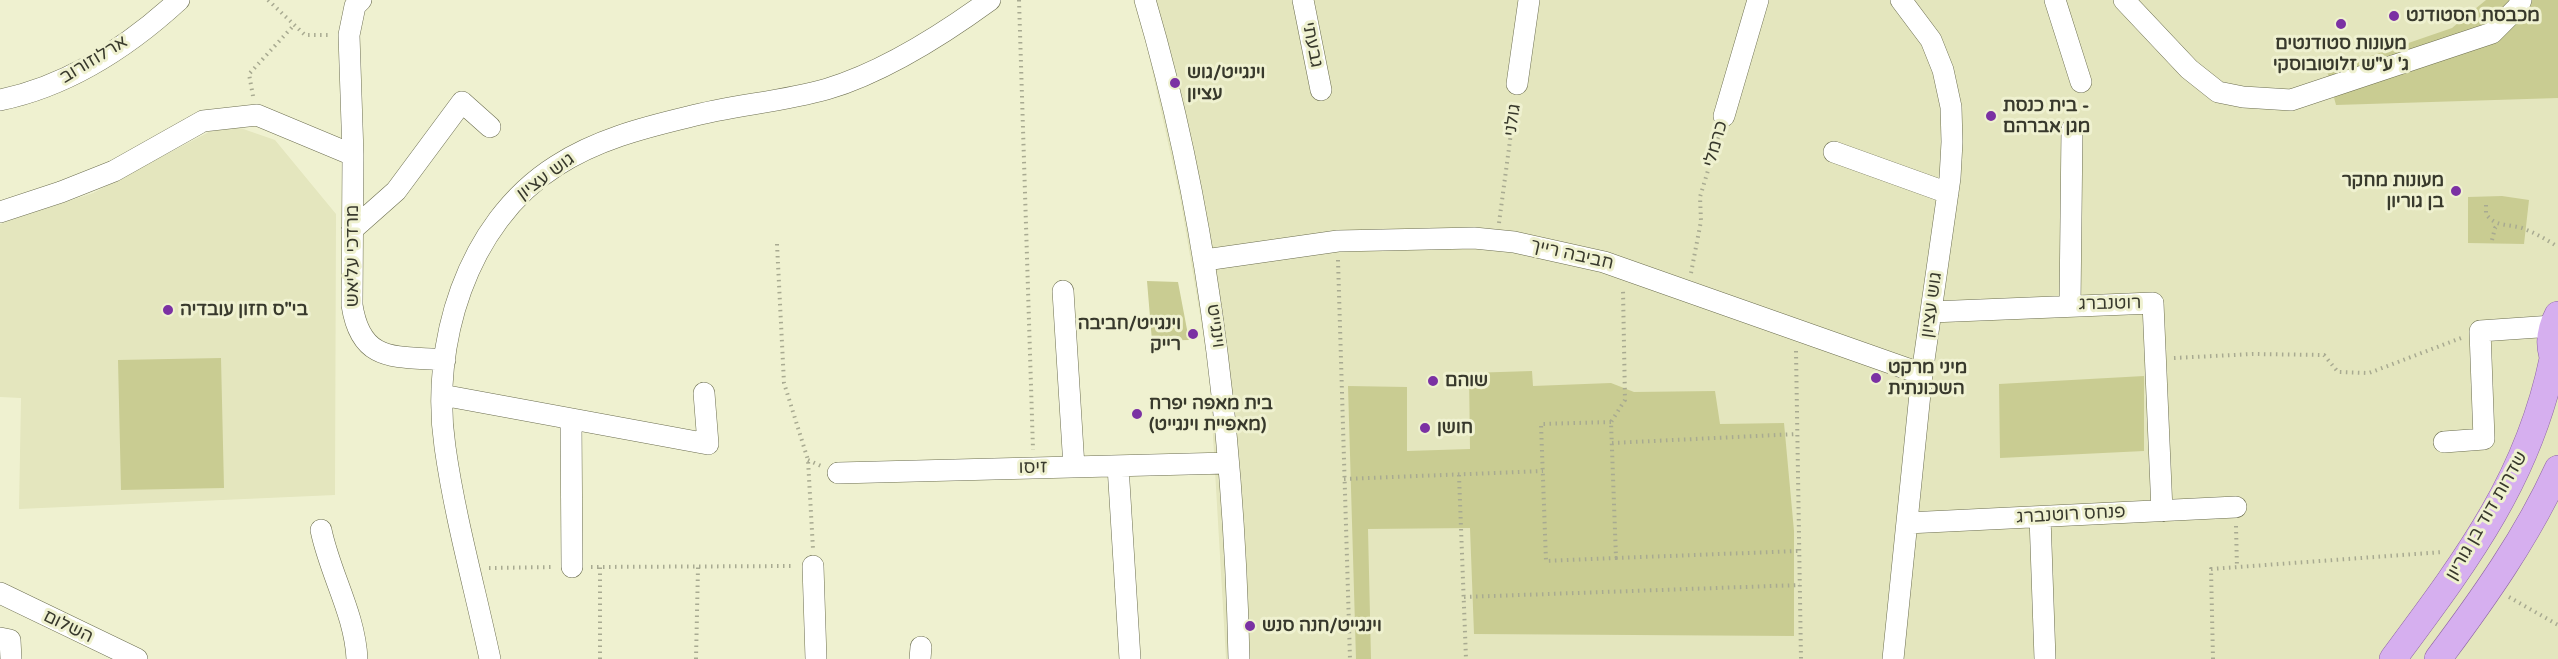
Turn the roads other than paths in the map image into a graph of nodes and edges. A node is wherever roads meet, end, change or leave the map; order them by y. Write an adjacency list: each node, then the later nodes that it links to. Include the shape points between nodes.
1 (179, 0): 15 (street, ארלוזורוב, via 115,51 81,70 50,86)
2 (361, 0): 20 (street, מרדכי עליאש, via 355,6 349,35)
3 (990, 0): 29 (street, גוש עציון, via 906,52 830,88 643,128 596,144 556,166 525,189 497,219 476,255 458,300)
4 (1145, 0): 24 (street, וינגייט, via 1161,55)
5 (1303, 0): 14 (street, גבעתי)
6 (1529, 0): 13 (street, גולני)
7 (1758, 0): 16 (street, כרמלי)
8 (1900, 0): 21 (street, גוש עציון, via 1931,40 1943,70 1951,107)
9 (2055, 0): 12 (street)
10 (2124, 0): 11 (street, via 2189,69 2218,92 2243,98 2291,100 2492,33 2518,8)
11 (2521, 0)
12 (2081, 82)
13 (1517, 84)
14 (1321, 90)
15 (0, 100)
16 (1724, 116)
17 (490, 127): 23 (street, via 462,102 396,191)
18 (2072, 129): 26 (street)
19 (1834, 153): 21 (street)
20 (353, 155): 22 (street, via 257,115 203,121 114,171); 23 (street, מרדכי עליאש)
21 (1948, 193): 27 (street, גוש עציון)
22 (0, 212)
23 (352, 230): 29 (street, מרדכי עליאש, via 351,305 355,328 364,342 381,352)
24 (1205, 260): 31 (street, חביבה רייך, via 1338,241 1474,238 1559,250 1687,290); 36 (street, וינגייט)
25 (1064, 291): 38 (street)
26 (2070, 305): 27 (street, רוטנברג); 42 (street, רוטנברג, via 2153,303)
27 (1931, 312): 31 (street, גוש עציון)
28 (2555, 320): 30 (main road, שדרות דוד בן גוריון, via 2550,337); 35 (street, via 2480,331 2484,439)
29 (445, 360): 33 (street, גוש עציון)
30 (2555, 364): 59 (main road, שדרות דוד בן גוריון, via 2541,412 2512,481 2471,550)
31 (1922, 374): 44 (street, גוש עציון)
32 (704, 393): 34 (street, via 708,444)
33 (442, 395): 34 (street); 53 (street, גוש עציון, via 445,446)
34 (571, 418): 47 (street)
35 (2444, 441)
36 (1228, 463): 37 (street, זיסו); 56 (street, וינגייט)
37 (1118, 466): 38 (street, זיסו); 55 (street)
38 (1074, 467): 40 (street, זיסו)
39 (2558, 469): 60 (main road, שדרות דוד בן גוריון, via 2545,498 2491,587)
40 (838, 473)
41 (2236, 507): 42 (street, פנחס רוטנברג)
42 (2162, 511): 43 (street, פנחס רוטנברג)
43 (2040, 516): 44 (street, פנחס רוטנברג); 58 (street)
44 (1907, 523): 57 (street, גוש עציון)
45 (321, 530): 52 (street, via 356,640)
46 (813, 566): 54 (street)
47 (572, 567)
48 (0, 593): 51 (street, השלום)
49 (0, 638): 50 (street, via 10,640)
50 (11, 659)
51 (137, 659)
52 (357, 659)
53 (490, 659)
54 (816, 659)
55 (1130, 659)
56 (1239, 659)
57 (1893, 659)
58 (2045, 659)
59 (2393, 659)
60 (2438, 659)

